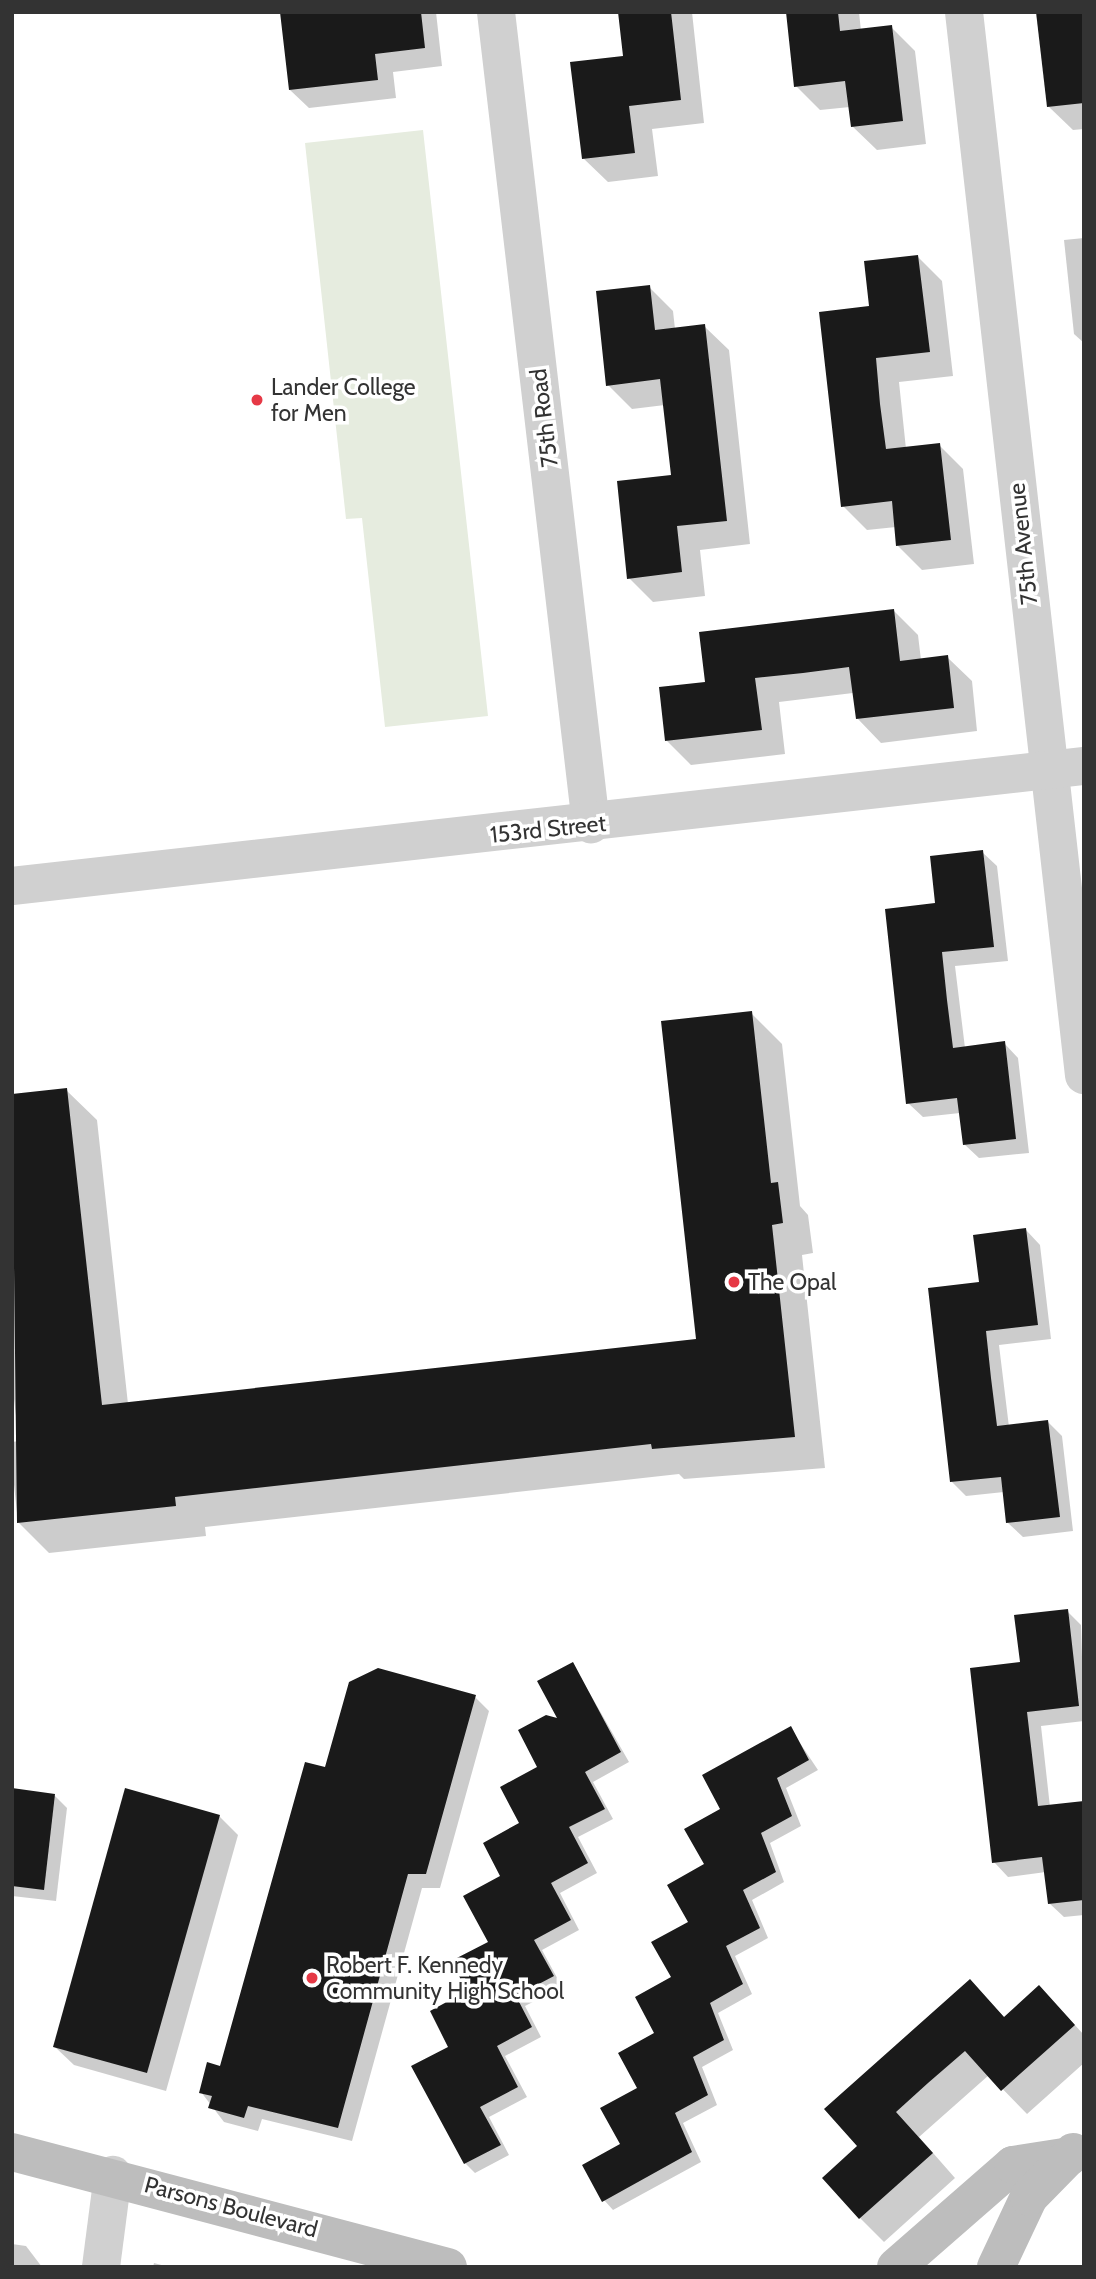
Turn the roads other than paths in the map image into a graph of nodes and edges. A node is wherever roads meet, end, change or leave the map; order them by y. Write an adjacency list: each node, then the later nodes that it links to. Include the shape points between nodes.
1 (496, 12): 4 (street, 75th Road)
2 (964, 12): 3 (street, 75th Avenue)
3 (1066, 768): 4 (street, 153rd Street); 6 (street, 75th Avenue)
4 (591, 824): 5 (street, 153rd Street)
5 (12, 886)
6 (1084, 1075)
7 (1077, 2149): 12 (main road, via 1013,2165); 13 (main road, via 1029,2197)
8 (12, 2152): 9 (main road, Parsons Boulevard)
9 (113, 2175): 10 (street); 11 (main road, Parsons Boulevard)
10 (102, 2267)
11 (448, 2267)
12 (896, 2267)
13 (996, 2267)

